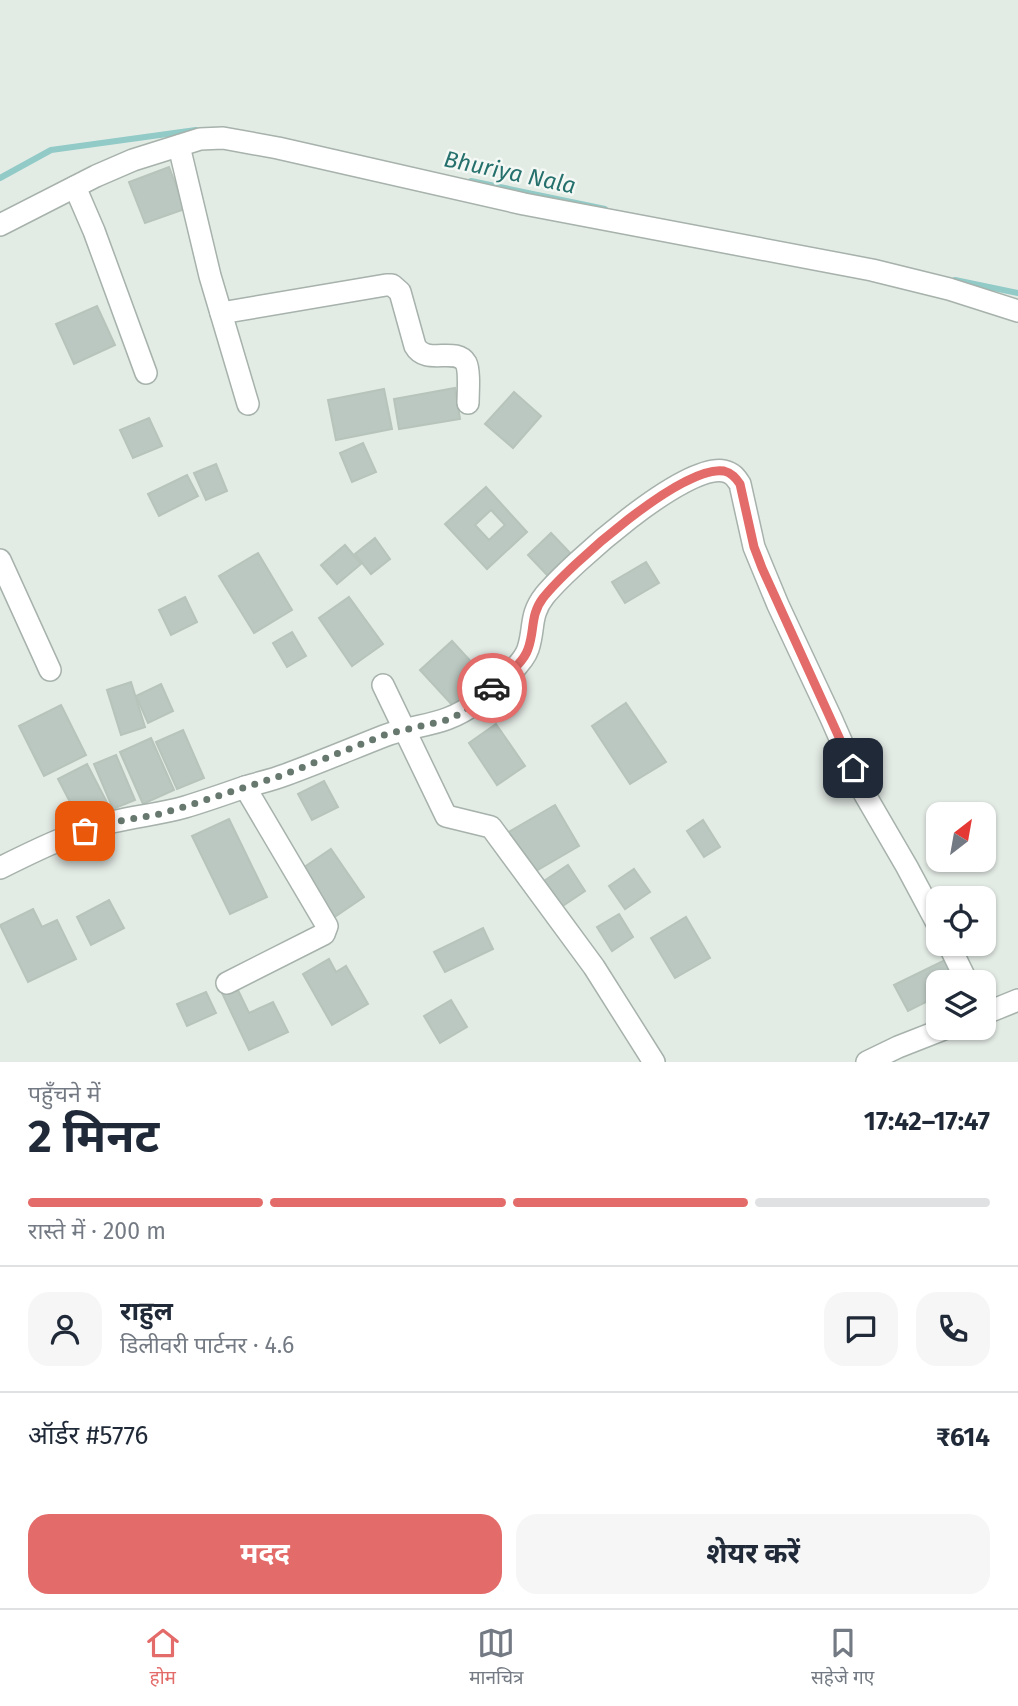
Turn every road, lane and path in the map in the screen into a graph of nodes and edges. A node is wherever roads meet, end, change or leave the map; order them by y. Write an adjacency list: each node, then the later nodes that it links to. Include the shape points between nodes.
1 (179, 145): 2 (street); 4 (street, via 223,138 278,148 524,204 872,270); 5 (street)
2 (75, 187): 3 (street); 6 (street)
3 (0, 225)
4 (1018, 311)
5 (221, 313): 7 (street, via 392,285 400,292 418,351 466,363); 8 (street)
6 (146, 373)
7 (468, 403)
8 (248, 404)
9 (0, 559): 10 (street)
10 (50, 670)
11 (383, 685): 12 (street)
12 (404, 730): 13 (street); 15 (street, via 447,720 477,702 526,654 533,617 551,589 647,504 714,471 729,473 740,484 762,568 864,793); 20 (street, via 446,816 491,827 594,967)
13 (245, 787): 14 (street, via 85,831); 16 (street, via 326,930)
14 (0, 868)
15 (926, 903)
16 (227, 983)
17 (1018, 1000): 18 (street)
18 (996, 1008)
19 (926, 1036): 21 (street)
20 (654, 1062)
21 (867, 1062)

